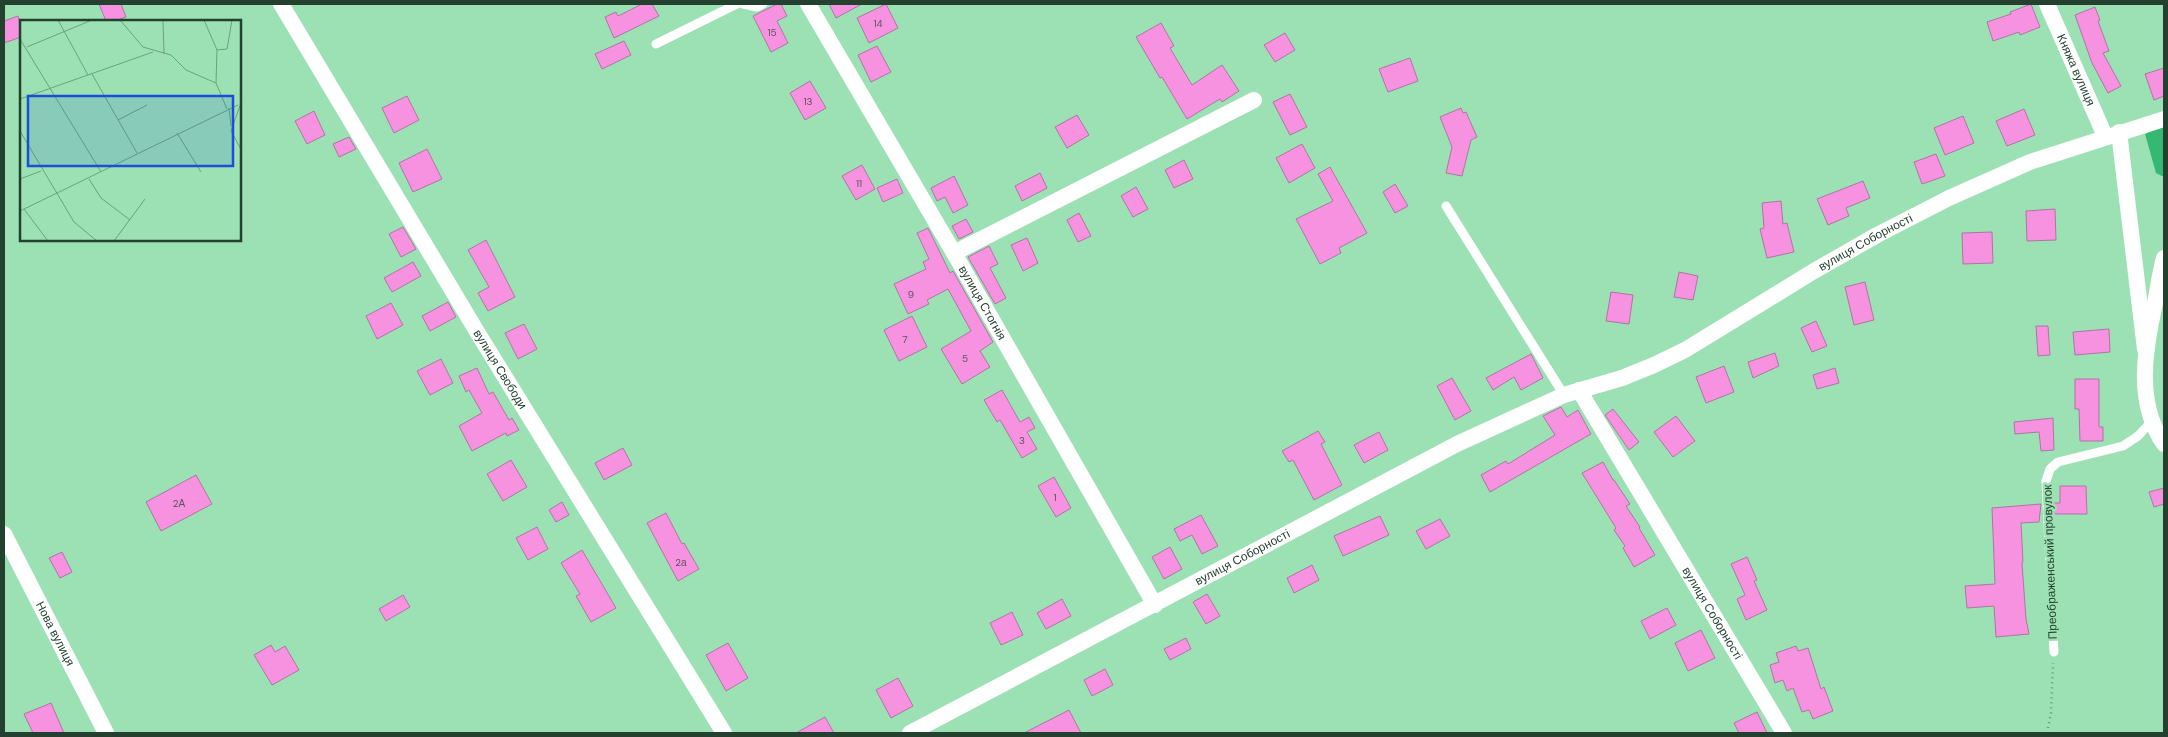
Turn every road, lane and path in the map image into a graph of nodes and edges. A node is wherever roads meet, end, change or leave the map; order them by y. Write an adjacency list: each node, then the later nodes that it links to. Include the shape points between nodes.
1 (281, 4): 24 (street, вулиця Свободи, via 484,344)
2 (737, 4): 7 (lane)
3 (743, 4): 4 (lane, via 757,7)
4 (763, 4)
5 (808, 4): 12 (street, вулиця Стогнія)
6 (2047, 4): 10 (street, Княжа вулиця)
7 (656, 44)
8 (1254, 100): 12 (street)
9 (2164, 118): 10 (street, вулиця Соборності)
10 (2112, 134): 13 (street, Княжа вулиця); 16 (street, вулиця Соборності, via 2030,162 1949,198 1822,266 1686,350 1622,378)
11 (1446, 206): 16 (lane)
12 (954, 253): 21 (street, вулиця Стогнія)
13 (2134, 257): 14 (street, via 2154,262); 15 (street, Княжа вулиця)
14 (2164, 259): 15 (street)
15 (2145, 349): 17 (street, via 2144,375)
16 (1572, 392): 21 (street, вулиця Соборності, via 1457,444); 26 (street, вулиця Соборності)
17 (2152, 420): 18 (street); 22 (lane, Преображенський провулок, via 2138,436 2123,446 2058,462 2050,469 2046,481)
18 (2164, 444)
19 (4, 534): 20 (street, Нова вулиця)
20 (10, 560): 23 (street, Нова вулиця)
21 (1155, 604): 25 (street, вулиця Соборності)
22 (2054, 652): 27 (path)
23 (106, 733)
24 (724, 733)
25 (910, 733)
26 (1784, 733)
27 (2047, 733)

